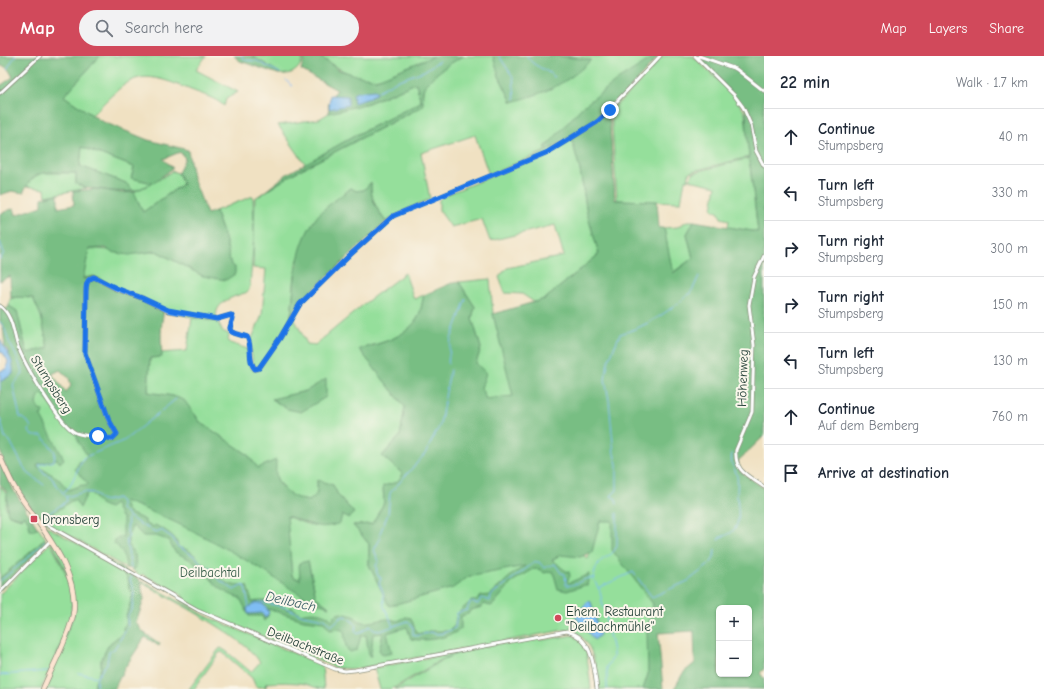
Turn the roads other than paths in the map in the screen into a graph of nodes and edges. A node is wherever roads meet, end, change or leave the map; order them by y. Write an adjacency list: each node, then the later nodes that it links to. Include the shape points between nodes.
1 (40, 56): 6 (street)
2 (660, 56): 9 (street, Stumpsberg, via 597,122 548,152 393,216 300,304 261,367 255,369 252,365 248,339 245,335 231,332 231,315 217,319 173,312 94,277 91,278 86,283 85,353 109,420 117,434 112,439 77,433 65,424 40,388 17,345 10,320)
3 (695, 56): 7 (street, via 743,107 751,125 756,151)
4 (699, 56): 5 (street, via 736,69)
5 (764, 91)
6 (0, 94)
7 (764, 166)
8 (764, 256): 11 (street, Höhenweg, via 754,277 749,305 754,345 752,412 736,450 737,464 742,472)
9 (0, 306)
10 (0, 457): 12 (main road, via 16,490)
11 (764, 487)
12 (40, 523): 13 (main road); 16 (street, Deilbachstraße, via 198,610 335,669 355,670 567,631 577,635 589,649)
13 (50, 541): 14 (street); 15 (main road, via 67,575 74,607 68,630)
14 (0, 592)
15 (42, 689)
16 (597, 689)

